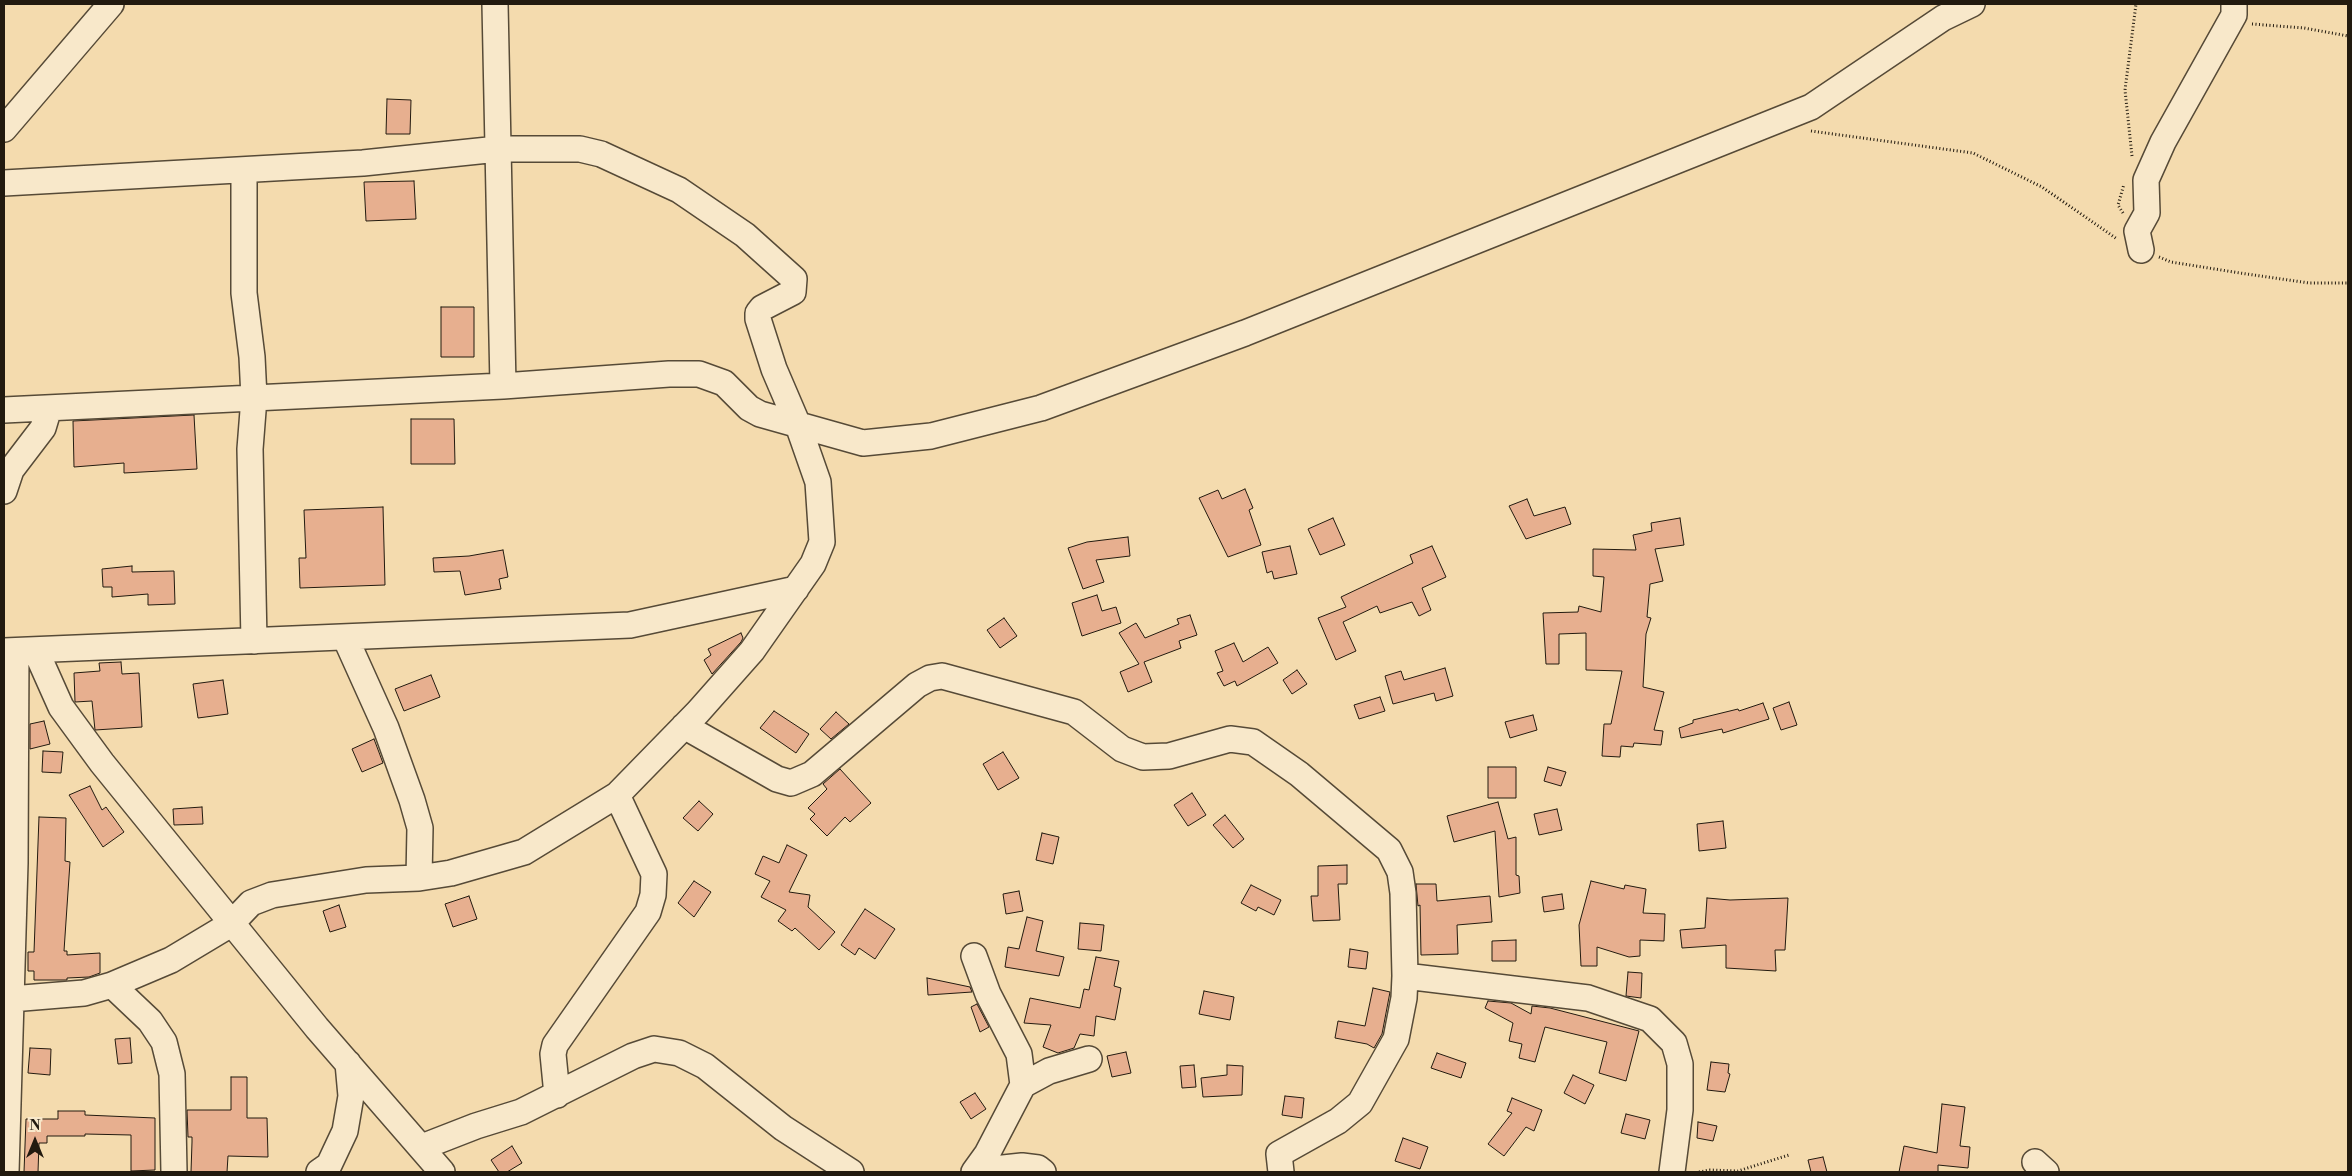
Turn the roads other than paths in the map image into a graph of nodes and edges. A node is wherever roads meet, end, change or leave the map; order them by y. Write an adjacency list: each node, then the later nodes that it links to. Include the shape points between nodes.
1 (111, 4): 5 (street)
2 (495, 4): 6 (street)
3 (1972, 4): 14 (street, via 1943,18 1811,107 1245,333 1041,408 931,436 862,442)
4 (2234, 9): 9 (street, via 2146,180 2147,213)
5 (4, 129)
6 (498, 149): 7 (street, via 363,164); 10 (street); 14 (street, via 580,149 601,154 687,195 745,235 794,279 793,292 762,308 758,319 774,369)
7 (244, 171): 8 (street); 11 (street, via 244,294)
8 (4, 182)
9 (2139, 240)
10 (503, 386): 11 (street); 14 (street, via 699,374 724,383 749,408 760,414)
11 (254, 398): 12 (street); 18 (street, via 250,458)
12 (49, 408): 13 (street); 15 (street, via 43,428 11,470)
13 (4, 410)
14 (798, 425): 16 (street, via 818,482 822,542 813,564)
15 (4, 491)
16 (796, 589): 17 (street, via 630,625); 20 (street, via 752,651)
17 (345, 637): 18 (street); 22 (street, via 386,728 412,800 420,828)
18 (254, 641): 19 (street)
19 (18, 651): 23 (street, via 102,763); 27 (street)
20 (684, 726): 21 (street); 25 (street, via 777,779 791,783 812,774 917,685 942,676 1074,712 1122,749 1143,757 1169,756 1230,739 1253,742 1299,774 1389,850 1400,872 1403,893)
21 (617, 794): 22 (street, via 524,852 451,874); 31 (street, via 654,874 653,895 648,912 556,1045 553,1054)
22 (419, 878): 23 (street, via 366,880 272,896 251,904)
23 (231, 924): 26 (street, via 172,960); 29 (street)
24 (974, 956): 30 (street, via 988,994 1019,1054)
25 (1405, 976): 40 (street, via 1396,1039 1360,1103 1338,1121 1279,1154); 41 (street, via 1588,998 1650,1019 1674,1043 1680,1064 1680,1110)
26 (112, 985): 27 (street, via 68,995); 35 (street, via 150,1021 164,1042 172,1074)
27 (11, 999): 34 (street)
28 (1089, 1059): 30 (street, via 1049,1071)
29 (348, 1063): 32 (street); 36 (street, via 351,1096 345,1131 328,1165)
30 (1023, 1084): 33 (street)
31 (557, 1095): 32 (street, via 521,1112); 38 (street, via 633,1056 654,1049 679,1053 705,1066 783,1128)
32 (422, 1148): 37 (street)
33 (975, 1171): 39 (street, via 1022,1166)
34 (6, 1172)
35 (174, 1172)
36 (319, 1172)
37 (442, 1172)
38 (851, 1172)
39 (1043, 1172)
40 (1281, 1172)
41 (1672, 1172)

